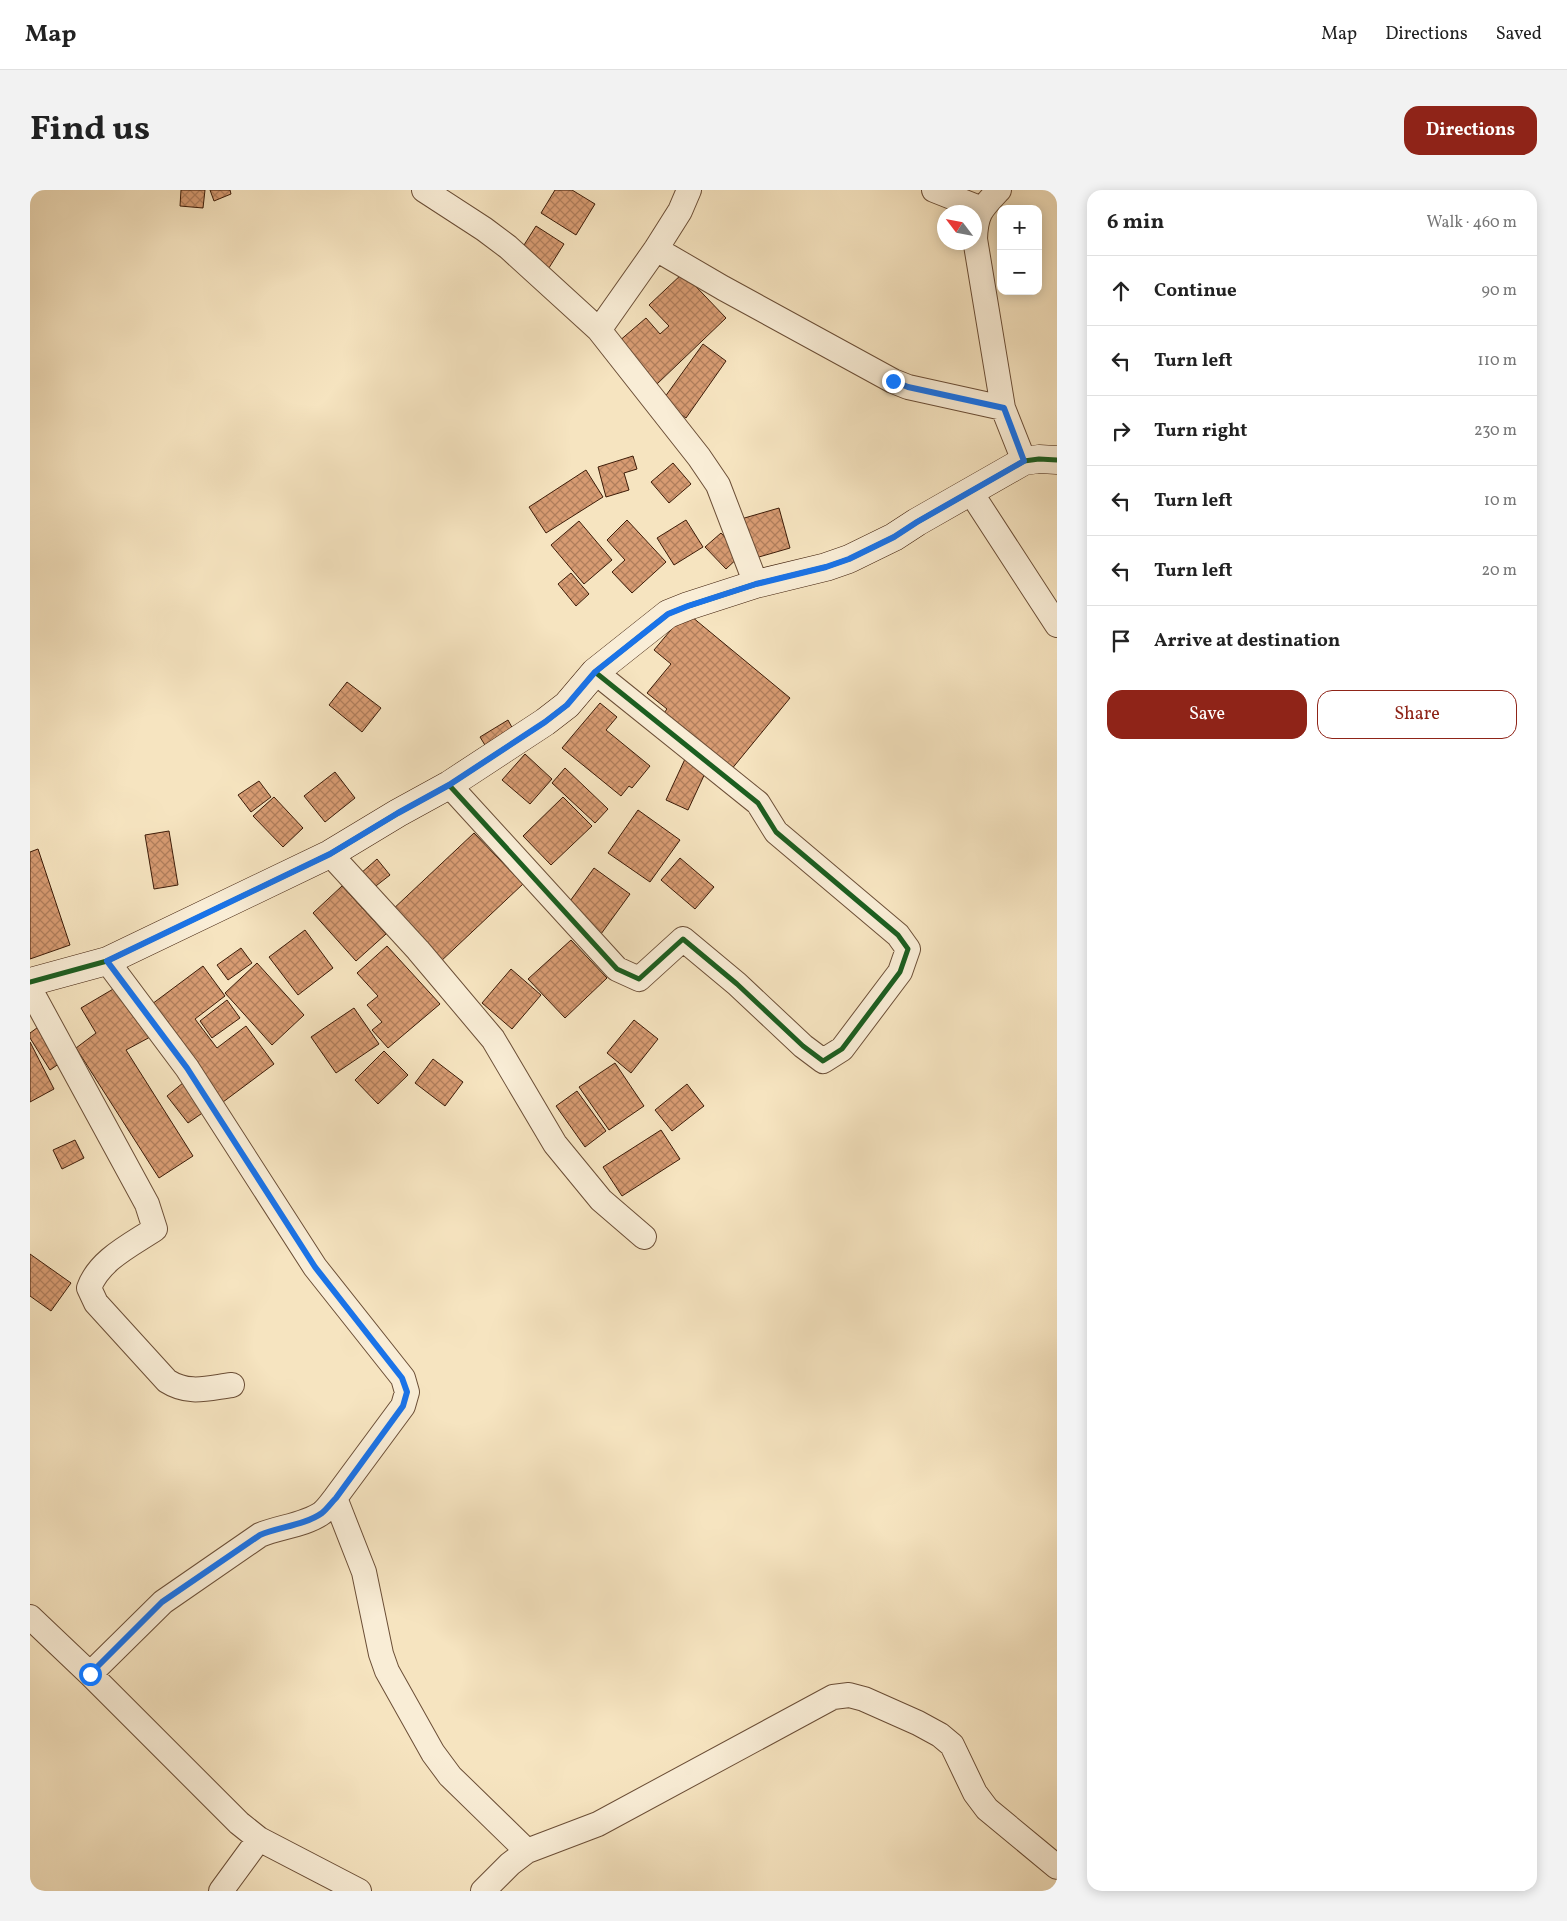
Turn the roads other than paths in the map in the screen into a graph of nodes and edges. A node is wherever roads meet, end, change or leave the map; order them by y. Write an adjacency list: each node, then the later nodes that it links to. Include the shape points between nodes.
1 (424, 190): 9 (street, via 508,247)
2 (689, 190): 7 (street)
3 (934, 190): 5 (street)
4 (998, 190): 6 (street)
5 (974, 205)
6 (982, 208)
7 (656, 249): 9 (street); 10 (street, via 893,381)
8 (977, 250): 10 (street)
9 (599, 330): 14 (street, via 718,485)
10 (1004, 408): 12 (street)
11 (1057, 460): 12 (street)
12 (1024, 461): 13 (street)
13 (970, 491): 14 (street, via 894,537 849,559); 15 (street)
14 (756, 584): 16 (street, via 668,614)
15 (1057, 624)
16 (595, 672): 17 (street, via 567,705); 17 (street, via 758,803 776,832 898,935 908,950 900,972 842,1049 823,1062 683,939 639,979 617,969)
17 (449, 785): 18 (street)
18 (330, 854): 19 (street); 22 (street, via 418,950 493,1039 555,1144 601,1200)
19 (107, 961): 20 (street); 24 (street, via 187,1068 315,1267 402,1378 407,1392 403,1406)
20 (30, 982)
21 (30, 988): 23 (street, via 146,1204 155,1229 104,1264 88,1288 96,1303 167,1382 191,1390)
22 (644, 1237)
23 (232, 1385)
24 (336, 1498): 26 (street, via 310,1520 260,1535 162,1602); 28 (street, via 364,1572 387,1671 450,1776)
25 (30, 1617): 26 (street)
26 (90, 1674): 27 (street, via 239,1823)
27 (259, 1839): 30 (street); 31 (street)
28 (527, 1851): 29 (street, via 598,1824 833,1697 848,1695 918,1723 952,1744 975,1793 987,1809); 32 (street)
29 (1057, 1867)
30 (222, 1891)
31 (359, 1891)
32 (482, 1891)

